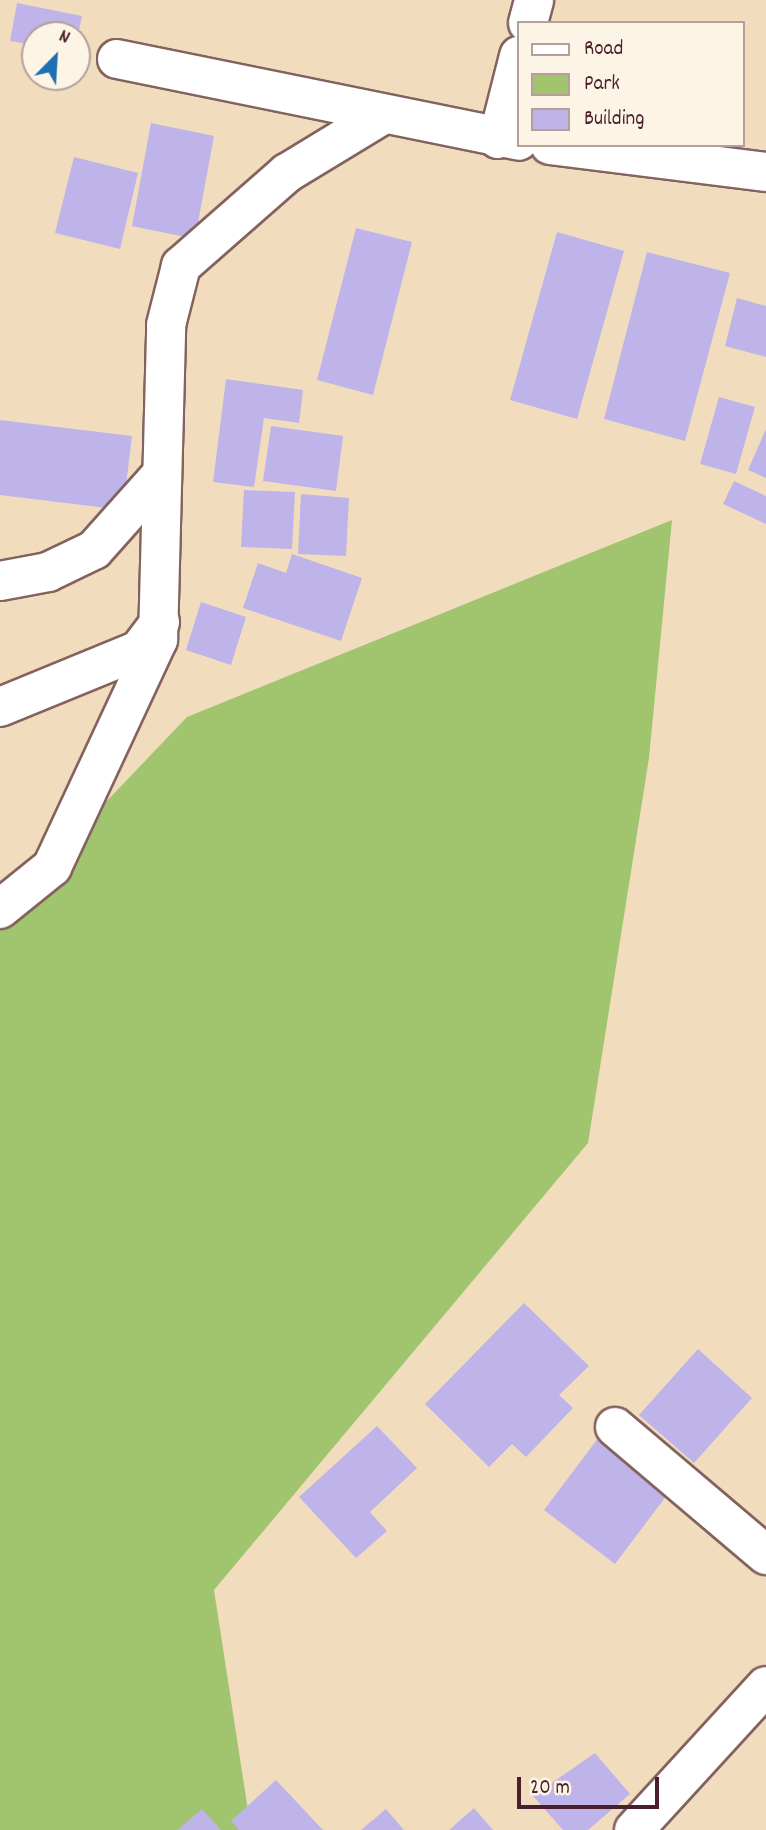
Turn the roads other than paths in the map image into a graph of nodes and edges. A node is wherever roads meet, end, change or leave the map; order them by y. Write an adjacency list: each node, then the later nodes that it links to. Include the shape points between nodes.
1 (534, 0): 2 (street)
2 (529, 21)
3 (117, 59): 5 (street)
4 (518, 64): 6 (street)
5 (379, 117): 6 (street); 9 (street, via 287,173 181,266 166,325)
6 (509, 140)
7 (566, 147): 8 (street)
8 (766, 172)
9 (160, 476): 10 (street, via 94,550 48,572); 11 (street)
10 (0, 581)
11 (161, 620): 12 (street, via 139,650); 13 (street, via 148,669 52,867)
12 (0, 707)
13 (0, 909)
14 (615, 1427): 15 (street)
15 (766, 1555)
16 (766, 1686): 17 (street)
17 (634, 1830)

